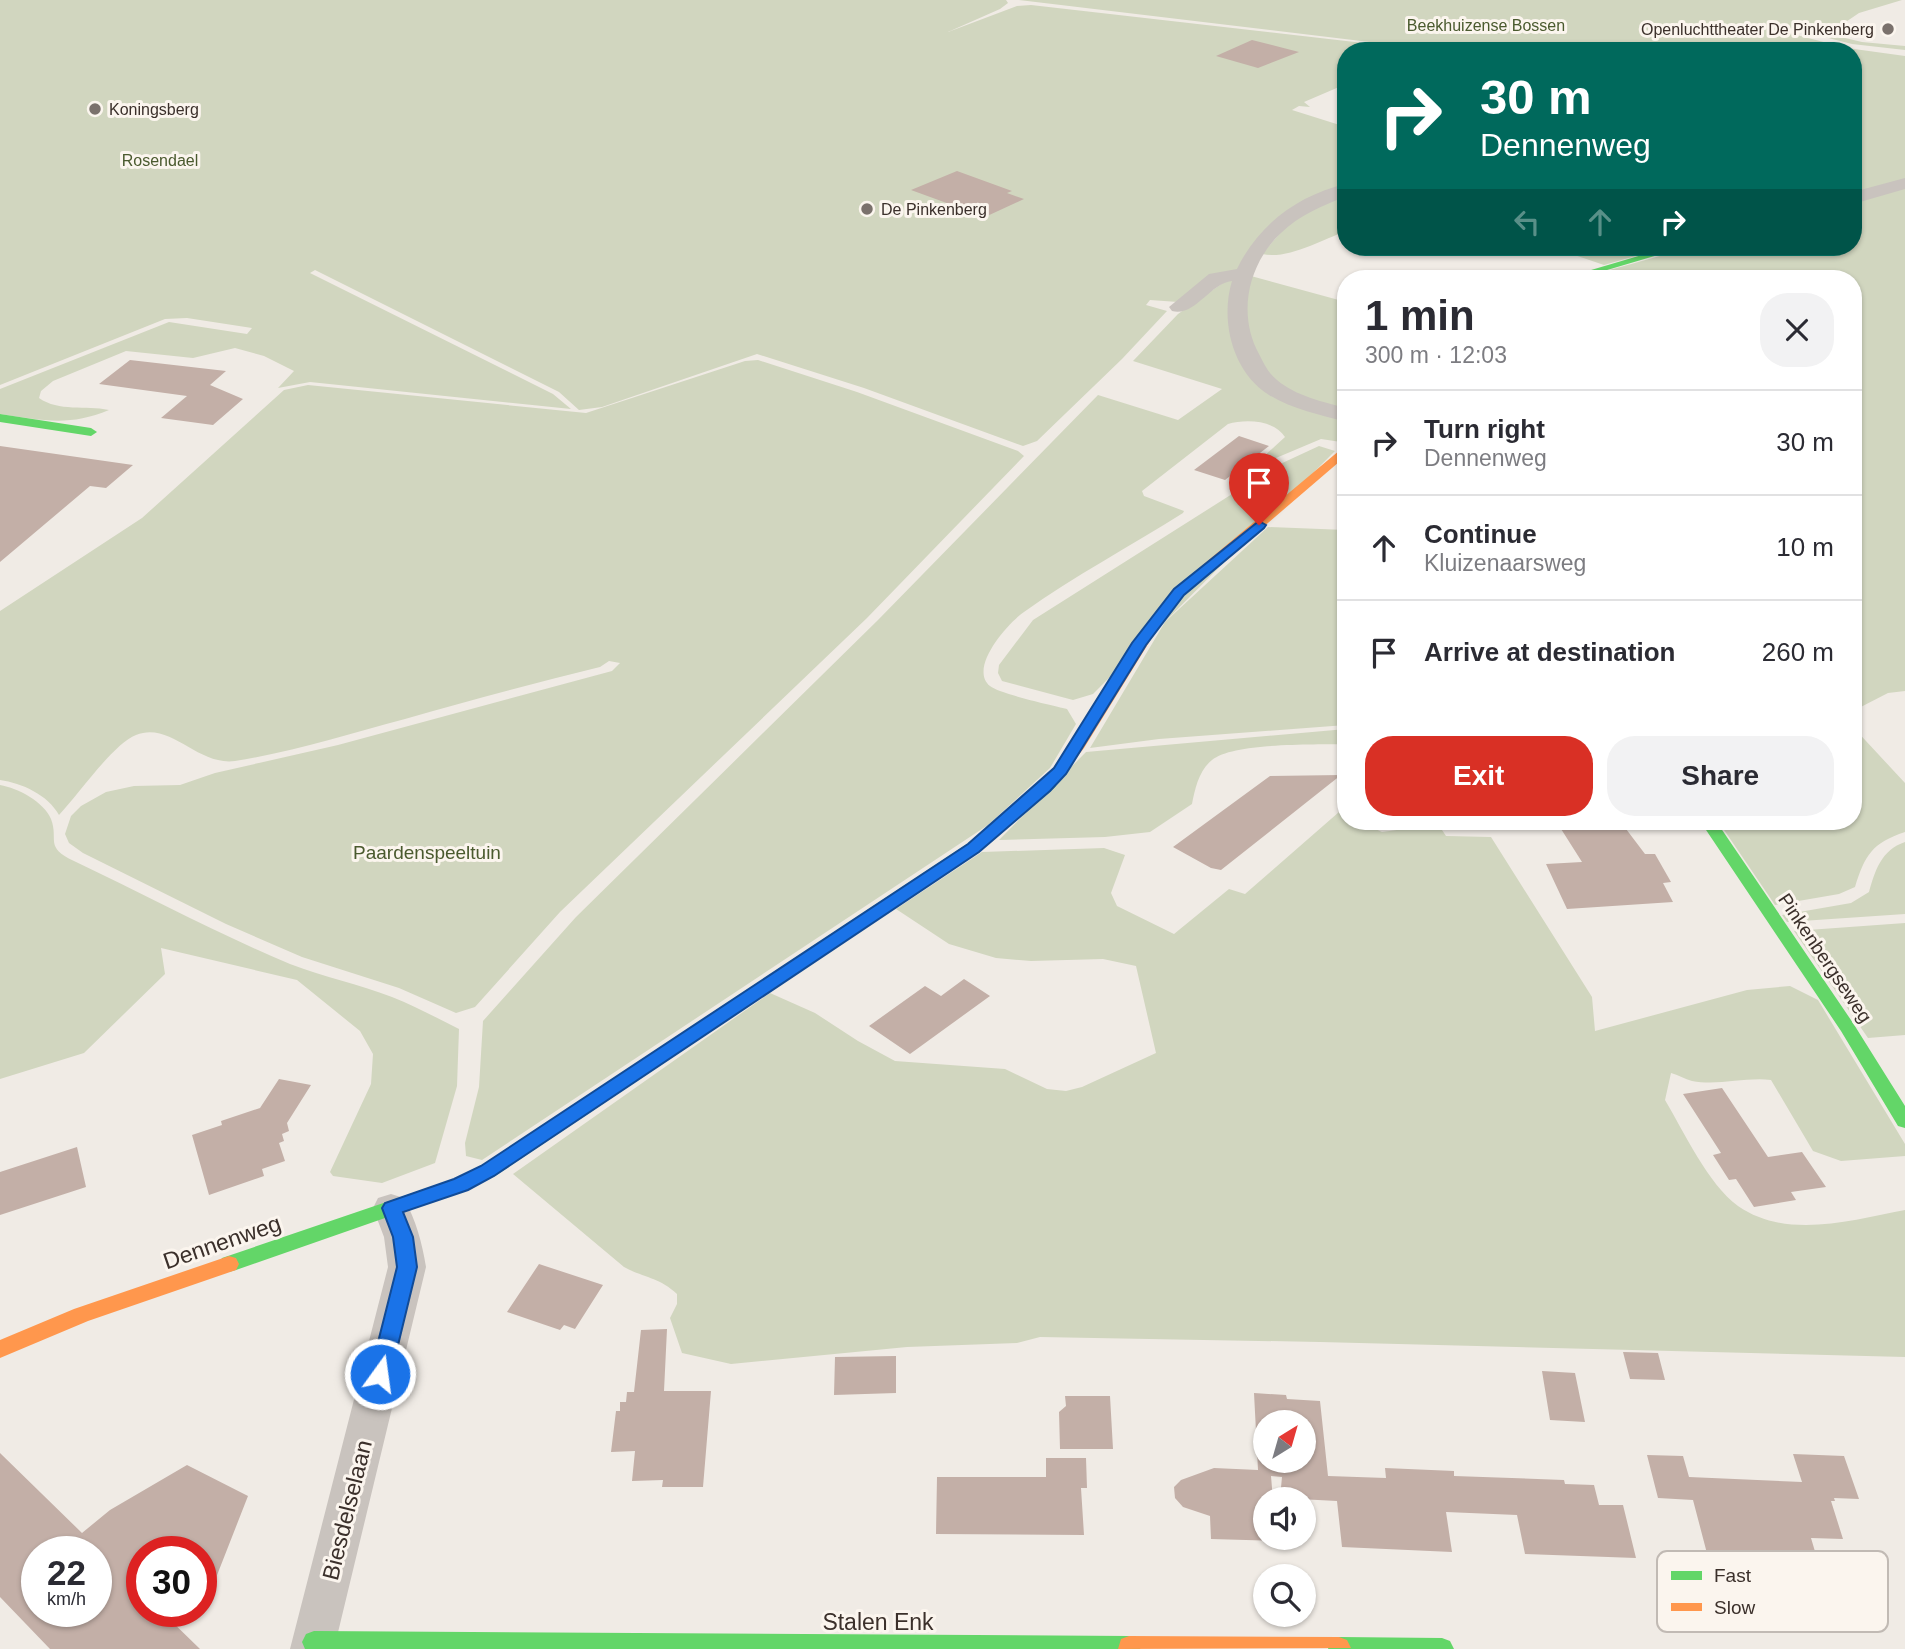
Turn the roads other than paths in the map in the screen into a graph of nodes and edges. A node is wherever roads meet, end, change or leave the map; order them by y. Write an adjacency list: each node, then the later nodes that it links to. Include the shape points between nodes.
1 (1905, 183): 3 (street)
2 (1337, 193): 6 (street, via 1272,229)
3 (1862, 195)
4 (1648, 256): 5 (street)
5 (1598, 270)
6 (1244, 275): 7 (street, via 1214,278); 8 (street, via 1236,323 1241,343 1260,375 1290,397)
7 (1180, 307)
8 (1337, 412)
9 (0, 418): 10 (street)
10 (91, 432)
11 (1337, 457): 14 (street, Dennenweg, via 1179,592 1139,643 1060,771 973,848 488,1171)
12 (1714, 830): 13 (street, Pinkenbergseweg)
13 (1905, 1121)
14 (391, 1208): 15 (street, Dennenweg, via 81,1315); 16 (street, Biesdelselaan, via 403,1237 407,1267)
15 (0, 1349)
16 (313, 1645): 17 (street, Stalen Enk)
17 (1442, 1649)

